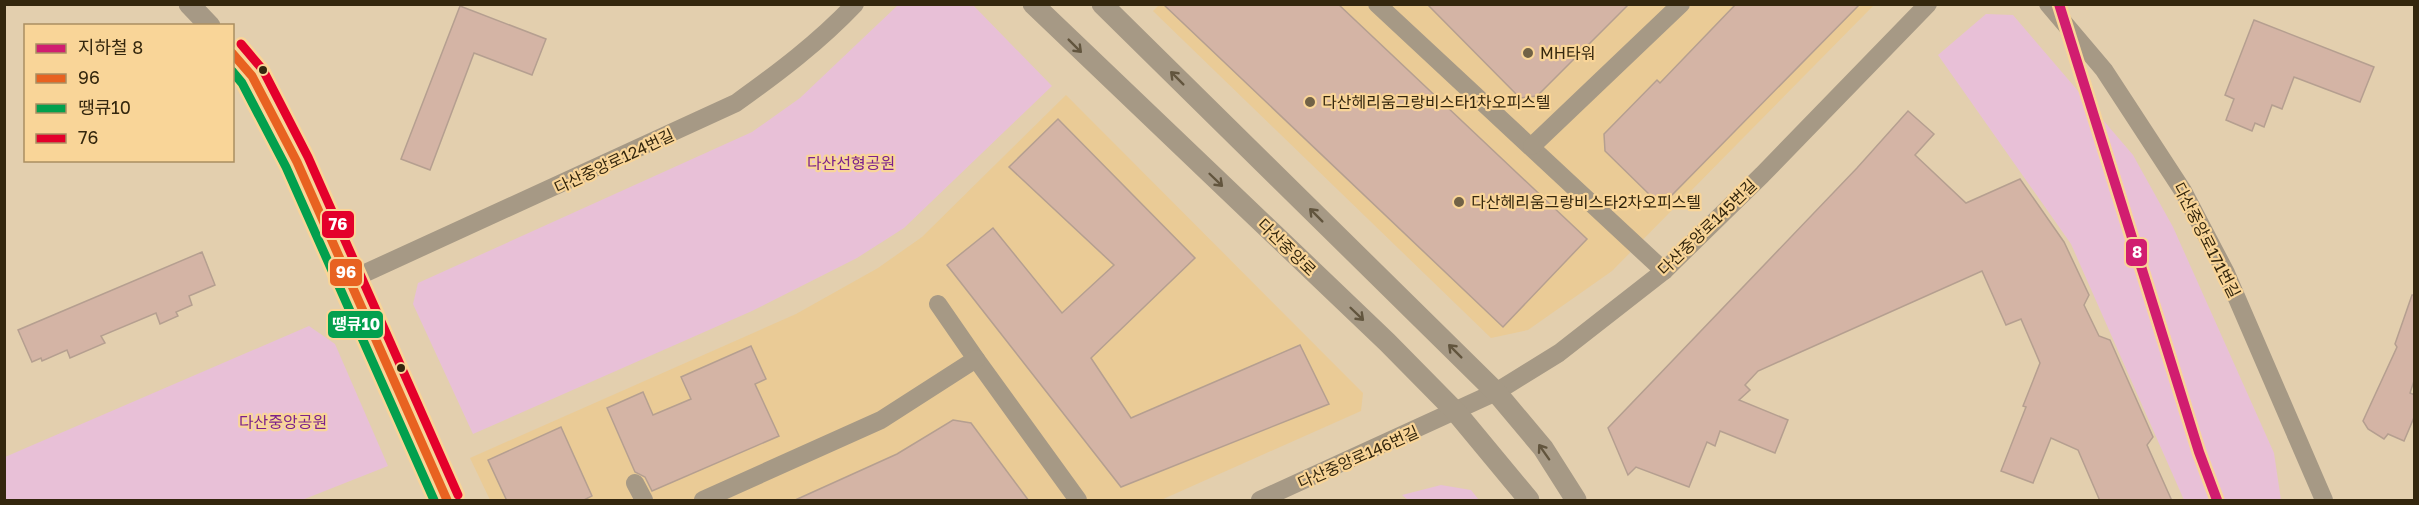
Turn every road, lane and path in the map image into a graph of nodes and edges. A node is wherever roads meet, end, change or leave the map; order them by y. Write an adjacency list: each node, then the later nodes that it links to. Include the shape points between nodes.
1 (189, 4): 9 (street)
2 (855, 4): 13 (street, 다산중앙로124번길, via 776,75 736,103)
3 (1033, 4): 17 (street, 다산중앙로, one-way to 17)
4 (1102, 4): 16 (street, one-way to 4)
5 (1377, 4): 11 (street)
6 (1681, 4): 11 (street)
7 (1928, 4): 12 (street, 다산중앙로145번길)
8 (2048, 4): 26 (street, 다산중앙로171번길, via 2104,70 2183,190 2226,273)
9 (208, 24)
10 (234, 54): 13 (street, via 252,76 297,162)
11 (1532, 146): 12 (street)
12 (1664, 271): 16 (street, 다산중앙로145번길, via 1559,353)
13 (350, 280): 19 (street)
14 (939, 304): 15 (street)
15 (976, 359): 21 (street, via 881,420); 22 (street)
16 (1496, 392): 17 (street, 다산중앙로145번길); 25 (street, one-way to 16, via 1543,448)
17 (1456, 412): 23 (street, 다산중앙로146번길); 24 (street, 다산중앙로)
18 (635, 483): 20 (street)
19 (447, 501)
20 (644, 501)
21 (703, 501)
22 (1078, 501)
23 (1260, 501)
24 (1529, 501)
25 (1576, 501)
26 (2324, 501)

